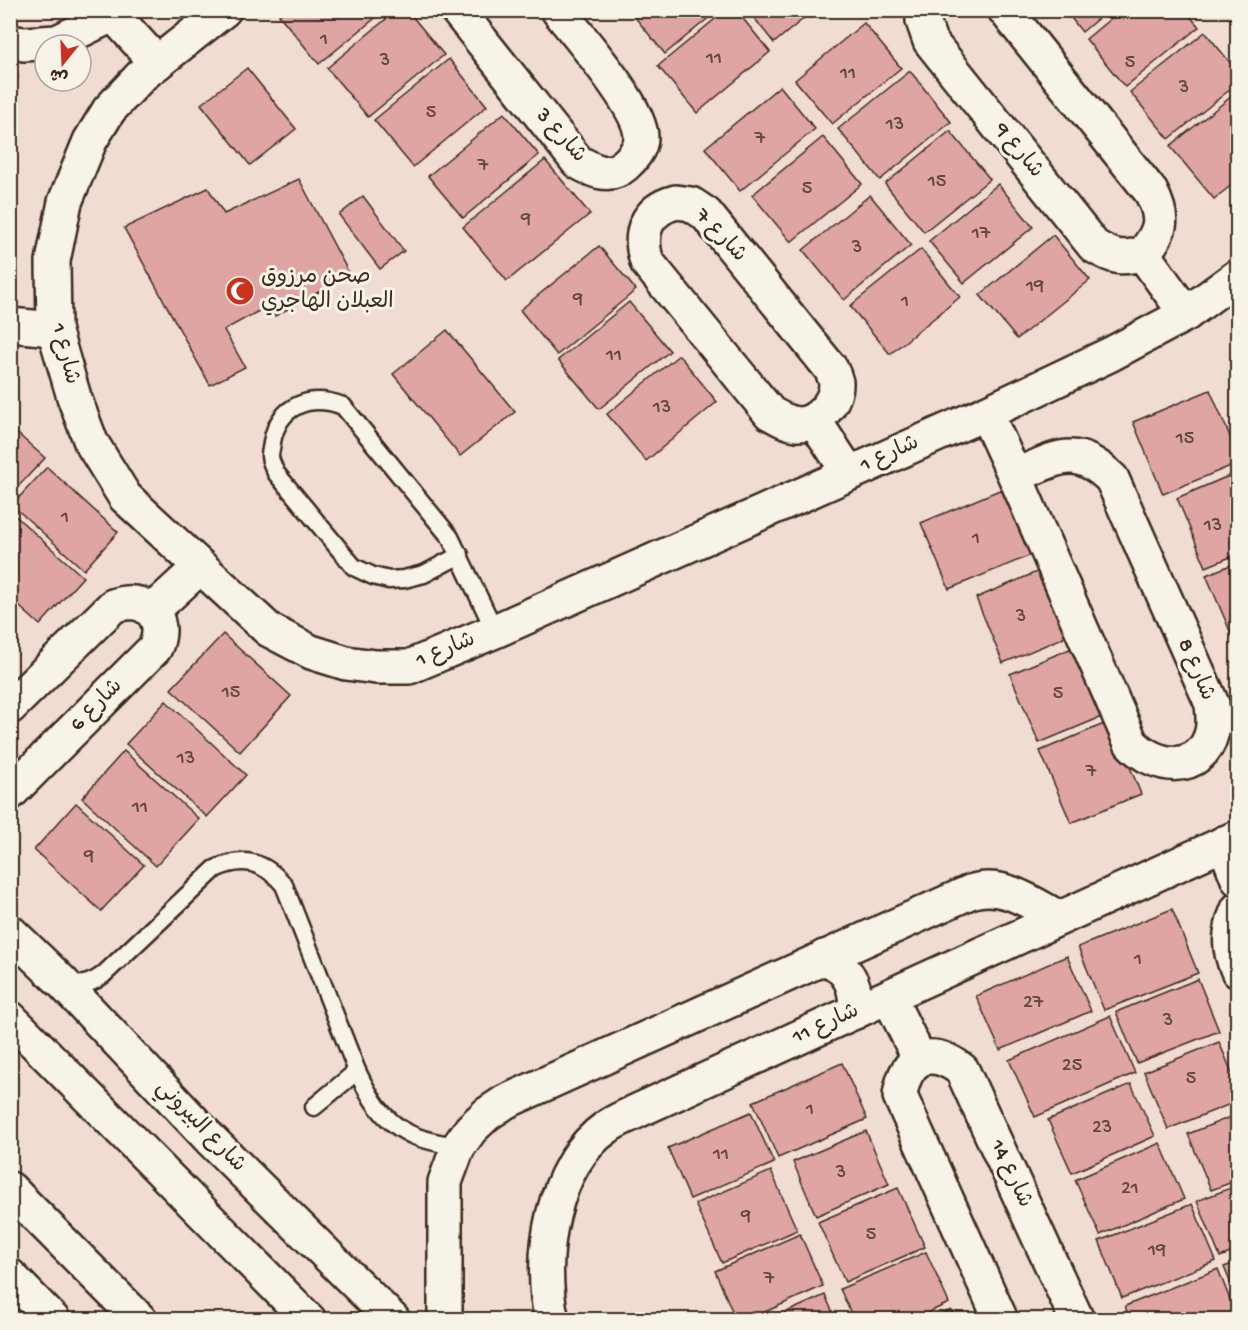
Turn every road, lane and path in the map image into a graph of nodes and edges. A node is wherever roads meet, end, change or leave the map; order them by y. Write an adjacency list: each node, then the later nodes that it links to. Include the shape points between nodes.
1 (224, 10): 8 (street, شارع 1)
2 (457, 10): 3 (street, شارع 3, via 579,162 596,172 612,173 632,158 642,141 640,124 631,105)
3 (558, 10)
4 (923, 10): 9 (street, شارع 9, via 930,42 1094,246 1119,258)
5 (1005, 10): 9 (street, via 1151,192 1161,220)
6 (111, 13): 7 (street, via 57,42); 8 (street)
7 (10, 42)
8 (157, 63): 13 (street, شارع 1, via 109,110 90,141 65,202 53,261)
9 (1143, 254): 11 (street)
10 (1238, 276): 11 (street, شارع 1)
11 (1186, 314): 14 (street, شارع 1)
12 (10, 325): 13 (street)
13 (54, 329): 19 (street, شارع 1, via 91,442 124,497)
14 (986, 413): 16 (street, شارع 1); 17 (street, شارع 8)
15 (814, 420): 15 (street, شارع 7, via 827,408 835,390 831,369 706,214 691,204 664,205 643,231 647,262 770,413 800,424); 16 (street)
16 (849, 473): 21 (street, شارع 1)
17 (1016, 476): 17 (street, شارع 8, via 1131,743 1153,760 1188,762 1201,753 1212,732 1212,704 1112,479 1094,464 1073,456 1060,457)
18 (460, 555): 18 (lane, via 450,537 344,406 328,401 302,403 286,412 274,430 270,456 276,473 354,567 389,580 404,579); 21 (lane)
19 (200, 567): 20 (street); 21 (street, شارع 1, via 270,630 311,652 346,663 376,668 409,667)
20 (152, 611): 22 (street, via 135,603 113,606); 23 (street, شارع 6, via 159,628 155,648)
21 (495, 631)
22 (10, 707)
23 (10, 793)
24 (1231, 840): 25 (street); 27 (street, شارع 11)
25 (1238, 879)
26 (1238, 909): 30 (street, via 1230,943 1230,954)
27 (1059, 918): 29 (street, via 1012,893 980,888); 32 (street, شارع 11)
28 (10, 932): 31 (street, شارع البيروني)
29 (824, 957): 33 (street, via 851,978 857,1000); 38 (street, via 505,1102 487,1114)
30 (1238, 971)
31 (63, 983): 36 (lane, via 94,981 215,869 227,863 253,863 265,867 284,885); 44 (street, شارع البيروني, via 211,1140)
32 (888, 997): 33 (street, شارع 11); 35 (street)
33 (855, 1012): 46 (street, شارع 11, via 635,1112 606,1127 581,1152 562,1187 550,1224 545,1263)
34 (10, 1018): 43 (street)
35 (919, 1058): 47 (street, via 905,1074 900,1096); 48 (street, شارع 14, via 942,1059 962,1070)
36 (357, 1071): 37 (lane); 38 (lane, via 369,1095 393,1124 409,1134)
37 (314, 1107)
38 (458, 1147): 45 (street, via 445,1182)
39 (16, 1199): 42 (street)
40 (10, 1276): 41 (street)
41 (53, 1320)
42 (140, 1320)
43 (309, 1320)
44 (393, 1320)
45 (445, 1320)
46 (552, 1320)
47 (1001, 1320)
48 (1077, 1320)

